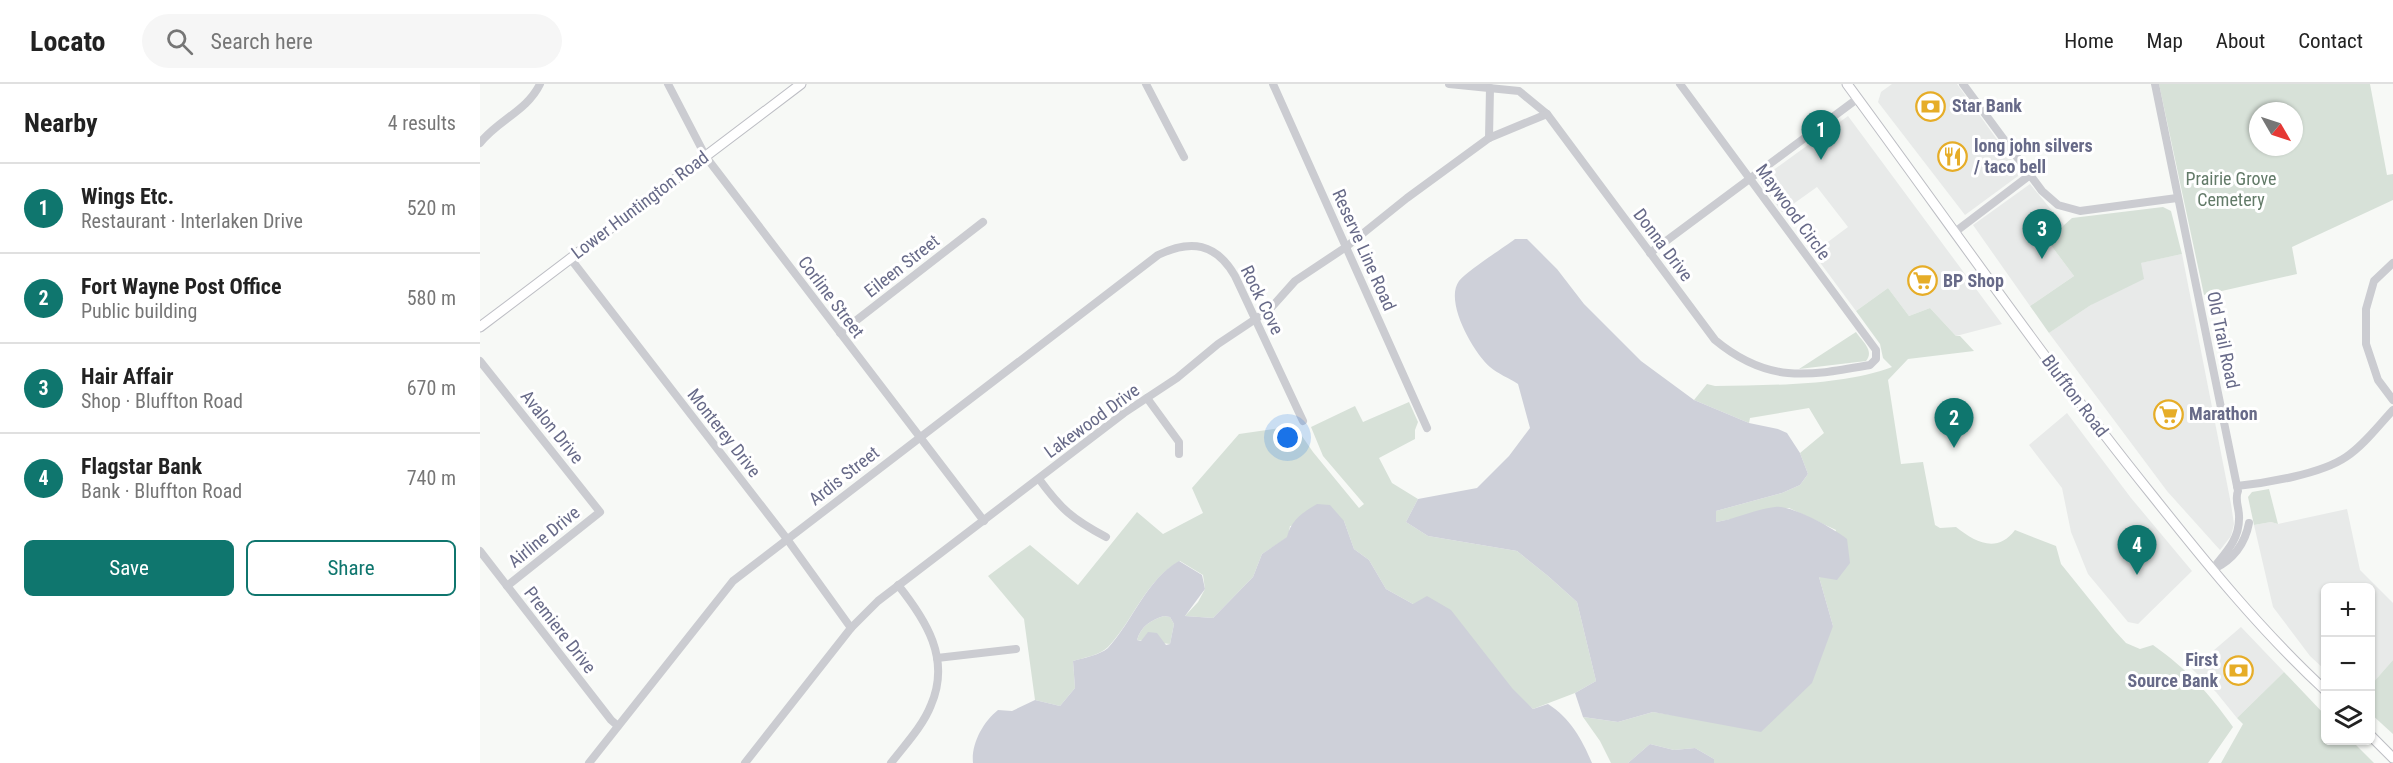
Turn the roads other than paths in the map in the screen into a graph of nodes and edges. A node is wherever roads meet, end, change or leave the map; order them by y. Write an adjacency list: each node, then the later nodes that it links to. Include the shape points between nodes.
1 (540, 84): 15 (street, via 524,107)
2 (668, 84): 16 (street, Corline Street)
3 (801, 84): 16 (main road, Lower Huntington Road)
4 (1146, 84): 17 (street)
5 (1273, 84): 23 (street, Reserve Line Road)
6 (1449, 84): 11 (street, Donna Drive)
7 (1680, 84): 19 (street, Maywood Circle)
8 (1847, 84): 12 (main road, Bluffton Road)
9 (1963, 84): 18 (street)
10 (2155, 84): 20 (street, Old Trail Road)
11 (1490, 88): 13 (street, Donna Drive, via 1519,91); 14 (street)
12 (1857, 99): 19 (street); 22 (main road, Bluffton Road)
13 (1547, 114): 14 (street, Lakewood Drive); 24 (street, Donna Drive)
14 (1489, 138): 23 (street, Lakewood Drive)
15 (480, 143)
16 (706, 157): 26 (main road, Lower Huntington Road); 30 (street, Corline Street)
17 (1184, 157)
18 (2030, 175): 20 (street, via 2058,204 2080,211); 22 (street)
19 (1750, 179): 24 (street); 31 (street, Maywood Circle, via 1876,350)
20 (2177, 198): 41 (street, Old Trail Road)
21 (983, 222): 30 (street, Eileen Street)
22 (1955, 232): 48 (main road, Bluffton Road, via 2100,430)
23 (1346, 247): 28 (street, Lakewood Drive, via 1295,281 1276,304); 37 (street, Reserve Line Road)
24 (1650, 253): 31 (street, Donna Drive, via 1715,340 1749,364 1796,375 1870,365)
25 (1158, 255): 28 (street, Rock Cove, via 1184,245 1214,252 1229,266); 38 (street, Ardis Street)
26 (570, 258): 29 (main road, Lower Huntington Road); 46 (street, Monterey Drive)
27 (2393, 263): 34 (street, via 2374,281 2366,309 2366,344 2378,380)
28 (1255, 319): 33 (street, Lakewood Drive); 36 (street, Rock Cove)
29 (480, 327)
30 (840, 333): 38 (street, Corline Street)
31 (1876, 359)
32 (480, 361): 42 (street, Avalon Drive)
33 (1147, 398): 39 (street, via 1179,442); 40 (street, Lakewood Drive)
34 (2393, 400)
35 (2393, 410): 41 (street, via 2348,456 2333,465)
36 (1303, 421)
37 (1427, 428)
38 (919, 437): 43 (street, Corline Street); 46 (street, Ardis Street)
39 (1179, 454)
40 (1039, 478): 43 (street, Lakewood Drive); 45 (street, via 1071,517)
41 (2238, 488): 48 (street, Old Trail Road, via 2240,518 2235,540)
42 (600, 512): 50 (street, Airline Drive)
43 (984, 520): 49 (street, Lakewood Drive)
44 (2249, 522): 48 (street, via 2234,556)
45 (1106, 537)
46 (787, 539): 51 (street, Monterey Drive); 55 (street, Ardis Street, via 733,581)
47 (480, 551): 50 (street, Premiere Drive)
48 (2212, 570): 54 (main road, Bluffton Road)
49 (898, 585): 51 (street, Lakewood Drive); 53 (street, via 928,628)
50 (507, 586): 55 (street, Premiere Drive)
51 (851, 628): 59 (street, Lakewood Drive)
52 (1016, 649): 53 (street)
53 (937, 658): 60 (street, via 931,708)
54 (2321, 687)
55 (618, 726): 58 (street, Ardis Street)
56 (2375, 740): 57 (main road)
57 (2393, 758)
58 (589, 763)
59 (746, 763)
60 (891, 763)

